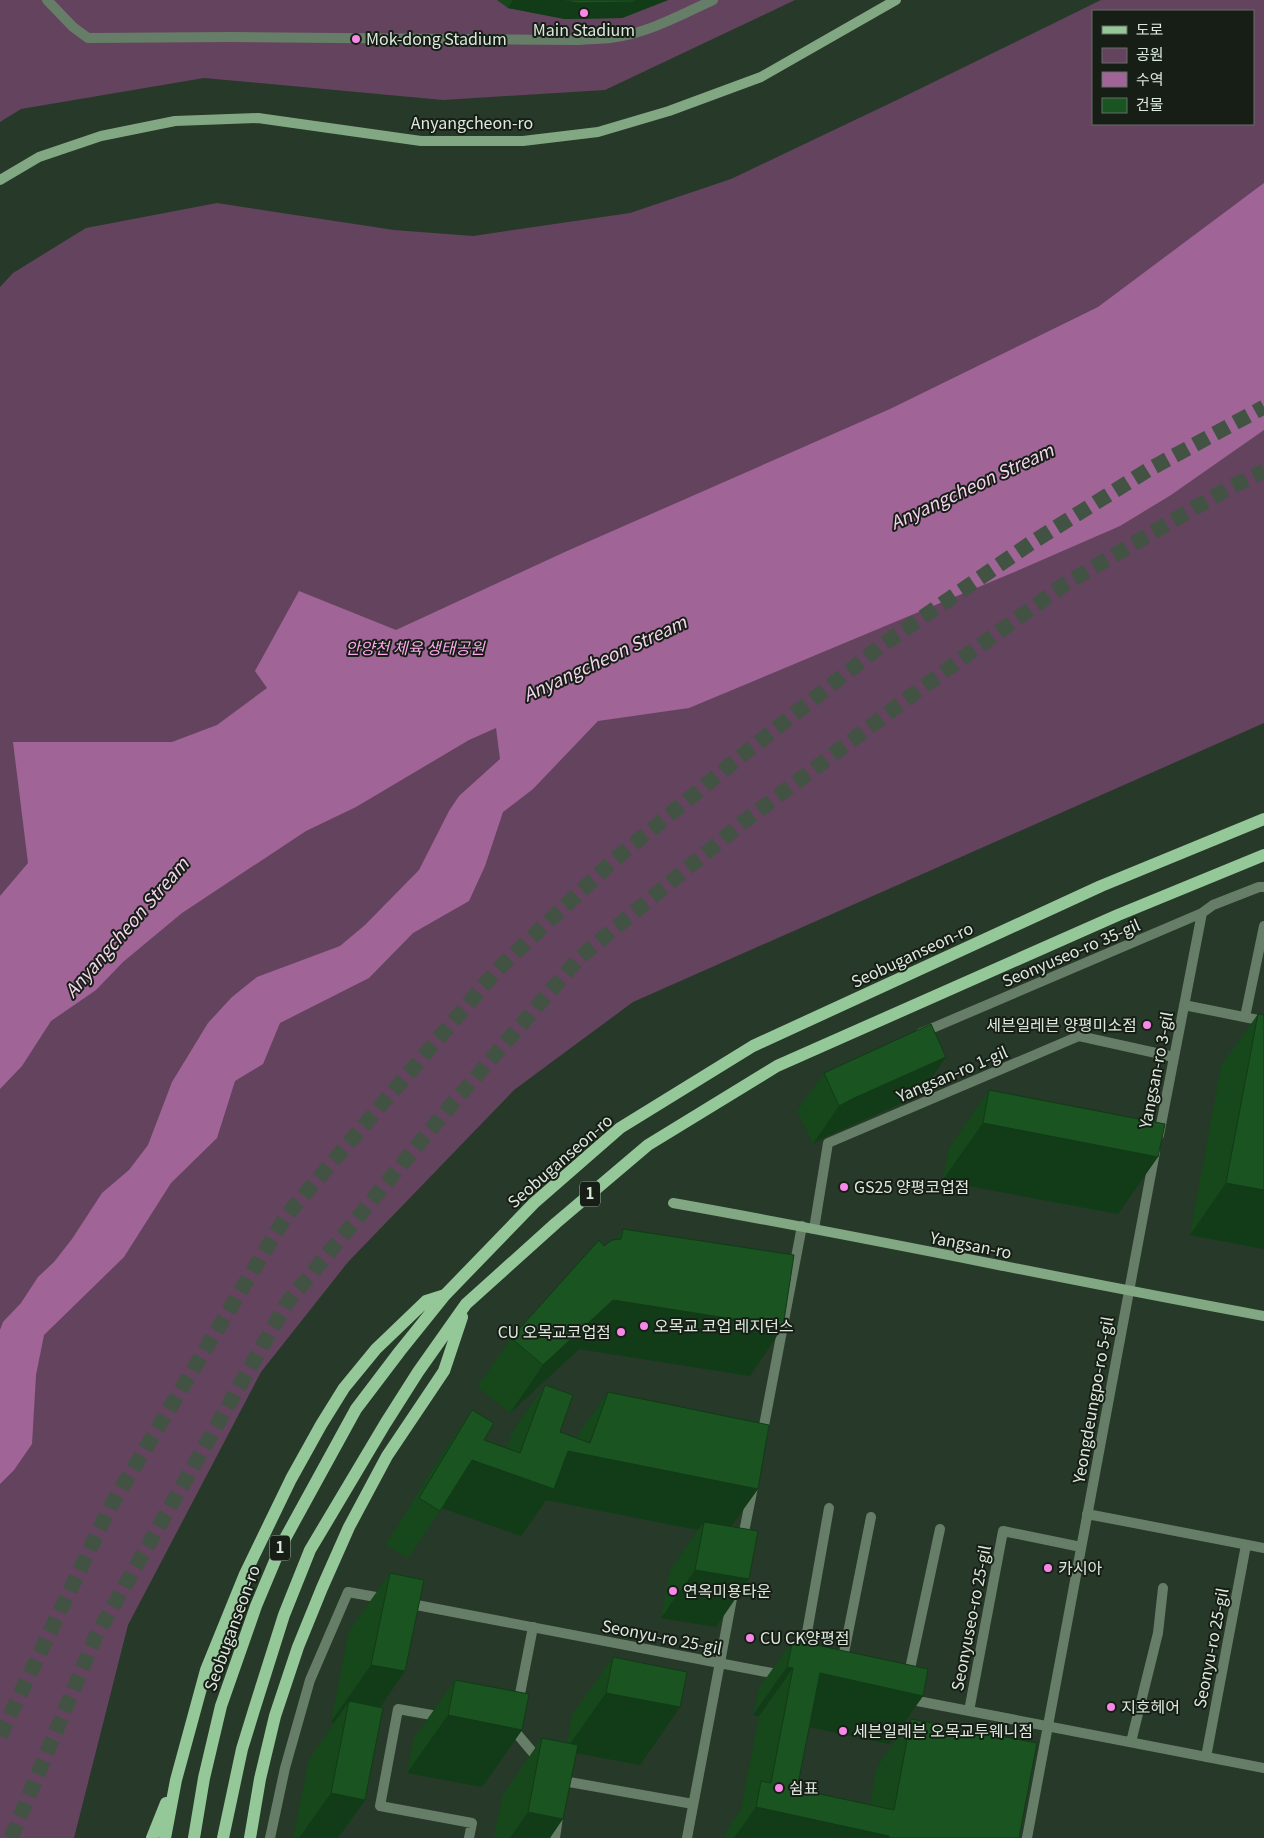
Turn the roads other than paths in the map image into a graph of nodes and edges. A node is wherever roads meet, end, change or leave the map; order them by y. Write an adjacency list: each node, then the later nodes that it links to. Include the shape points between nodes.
1 (47, 0): 2 (street, via 88,38 578,40 612,38 634,32)
2 (713, 0)
3 (896, 0): 4 (main road, Anyangcheon-ro, via 761,77 598,132 523,141 420,141 258,118 175,121 101,136 39,157)
4 (0, 180)
5 (1264, 820): 19 (main road, Seobuganseon-ro / 1, via 1102,886 753,1046 620,1128 534,1203)
6 (1264, 855): 20 (main road, 1, via 1118,915 777,1066 648,1145 556,1222)
7 (1264, 886): 8 (street, Seonyuseo-ro 35-gil, via 1213,905)
8 (1202, 913): 10 (street, Yangsan-ro 3-gil); 13 (street, Seonyuseo-ro 35-gil)
9 (1264, 926): 11 (street)
10 (1184, 1006): 11 (street); 14 (street, Yangsan-ro 3-gil)
11 (1246, 1017): 12 (street)
12 (1264, 1021)
13 (916, 1036)
14 (1174, 1057): 17 (street, Yangsan-ro 1-gil, via 1079,1036 828,1143); 18 (street, Yangsan-ro 3-gil)
15 (673, 1203): 16 (main road, Yangsan-ro)
16 (802, 1226): 17 (main road, Yangsan-ro); 22 (street)
17 (814, 1229): 18 (main road, Yangsan-ro)
18 (1128, 1291): 21 (main road, Yangsan-ro); 25 (street, Yeongdeungpo-ro 5-gil)
19 (445, 1295): 45 (main road, via 426,1302 376,1349 344,1388 291,1479 241,1583 206,1670); 50 (main road, Seobuganseon-ro / 1, via 356,1410 282,1544 221,1706)
20 (466, 1304): 51 (main road, 1, via 385,1424 310,1550 284,1615 242,1749); 52 (main road, via 444,1370 387,1456 349,1527 302,1639 275,1716)
21 (1264, 1316)
22 (760, 1449)
23 (754, 1478): 31 (street)
24 (829, 1508): 36 (street)
25 (1087, 1514): 28 (street); 29 (street, Yeongdeungpo-ro 5-gil)
26 (871, 1517): 37 (street)
27 (940, 1529): 39 (street, via 899,1697)
28 (1246, 1545): 30 (street); 43 (street, Seonyu-ro 25-gil)
29 (1081, 1547): 39 (street, Seonyuseo-ro 25-gil, via 1003,1531); 41 (street, Yeongdeungpo-ro 5-gil)
30 (1264, 1548)
31 (740, 1556)
32 (734, 1585): 35 (street)
33 (1163, 1588): 42 (street, via 1158,1633)
34 (533, 1627): 35 (street, Seonyu-ro 25-gil); 46 (street, via 512,1722 556,1780 564,1786); 53 (street, Seonyu-ro 25-gil, via 348,1592 310,1680 285,1768)
35 (719, 1663): 38 (street, Seonyu-ro 25-gil); 46 (street)
36 (800, 1666)
37 (840, 1674)
38 (788, 1676)
39 (969, 1711): 41 (street)
40 (455, 1719): 54 (street, via 398,1709 380,1806 472,1823)
41 (1048, 1726): 42 (street); 57 (street, Yeongdeungpo-ro 5-gil)
42 (1131, 1742): 43 (street)
43 (1206, 1756): 44 (street)
44 (1264, 1768)
45 (176, 1780): 48 (main road); 49 (main road)
46 (693, 1804): 56 (street)
47 (560, 1810): 55 (street)
48 (152, 1838)
49 (166, 1838)
50 (194, 1838)
51 (223, 1838)
52 (250, 1838)
53 (270, 1838)
54 (469, 1838)
55 (555, 1838)
56 (687, 1838)
57 (1027, 1838)

